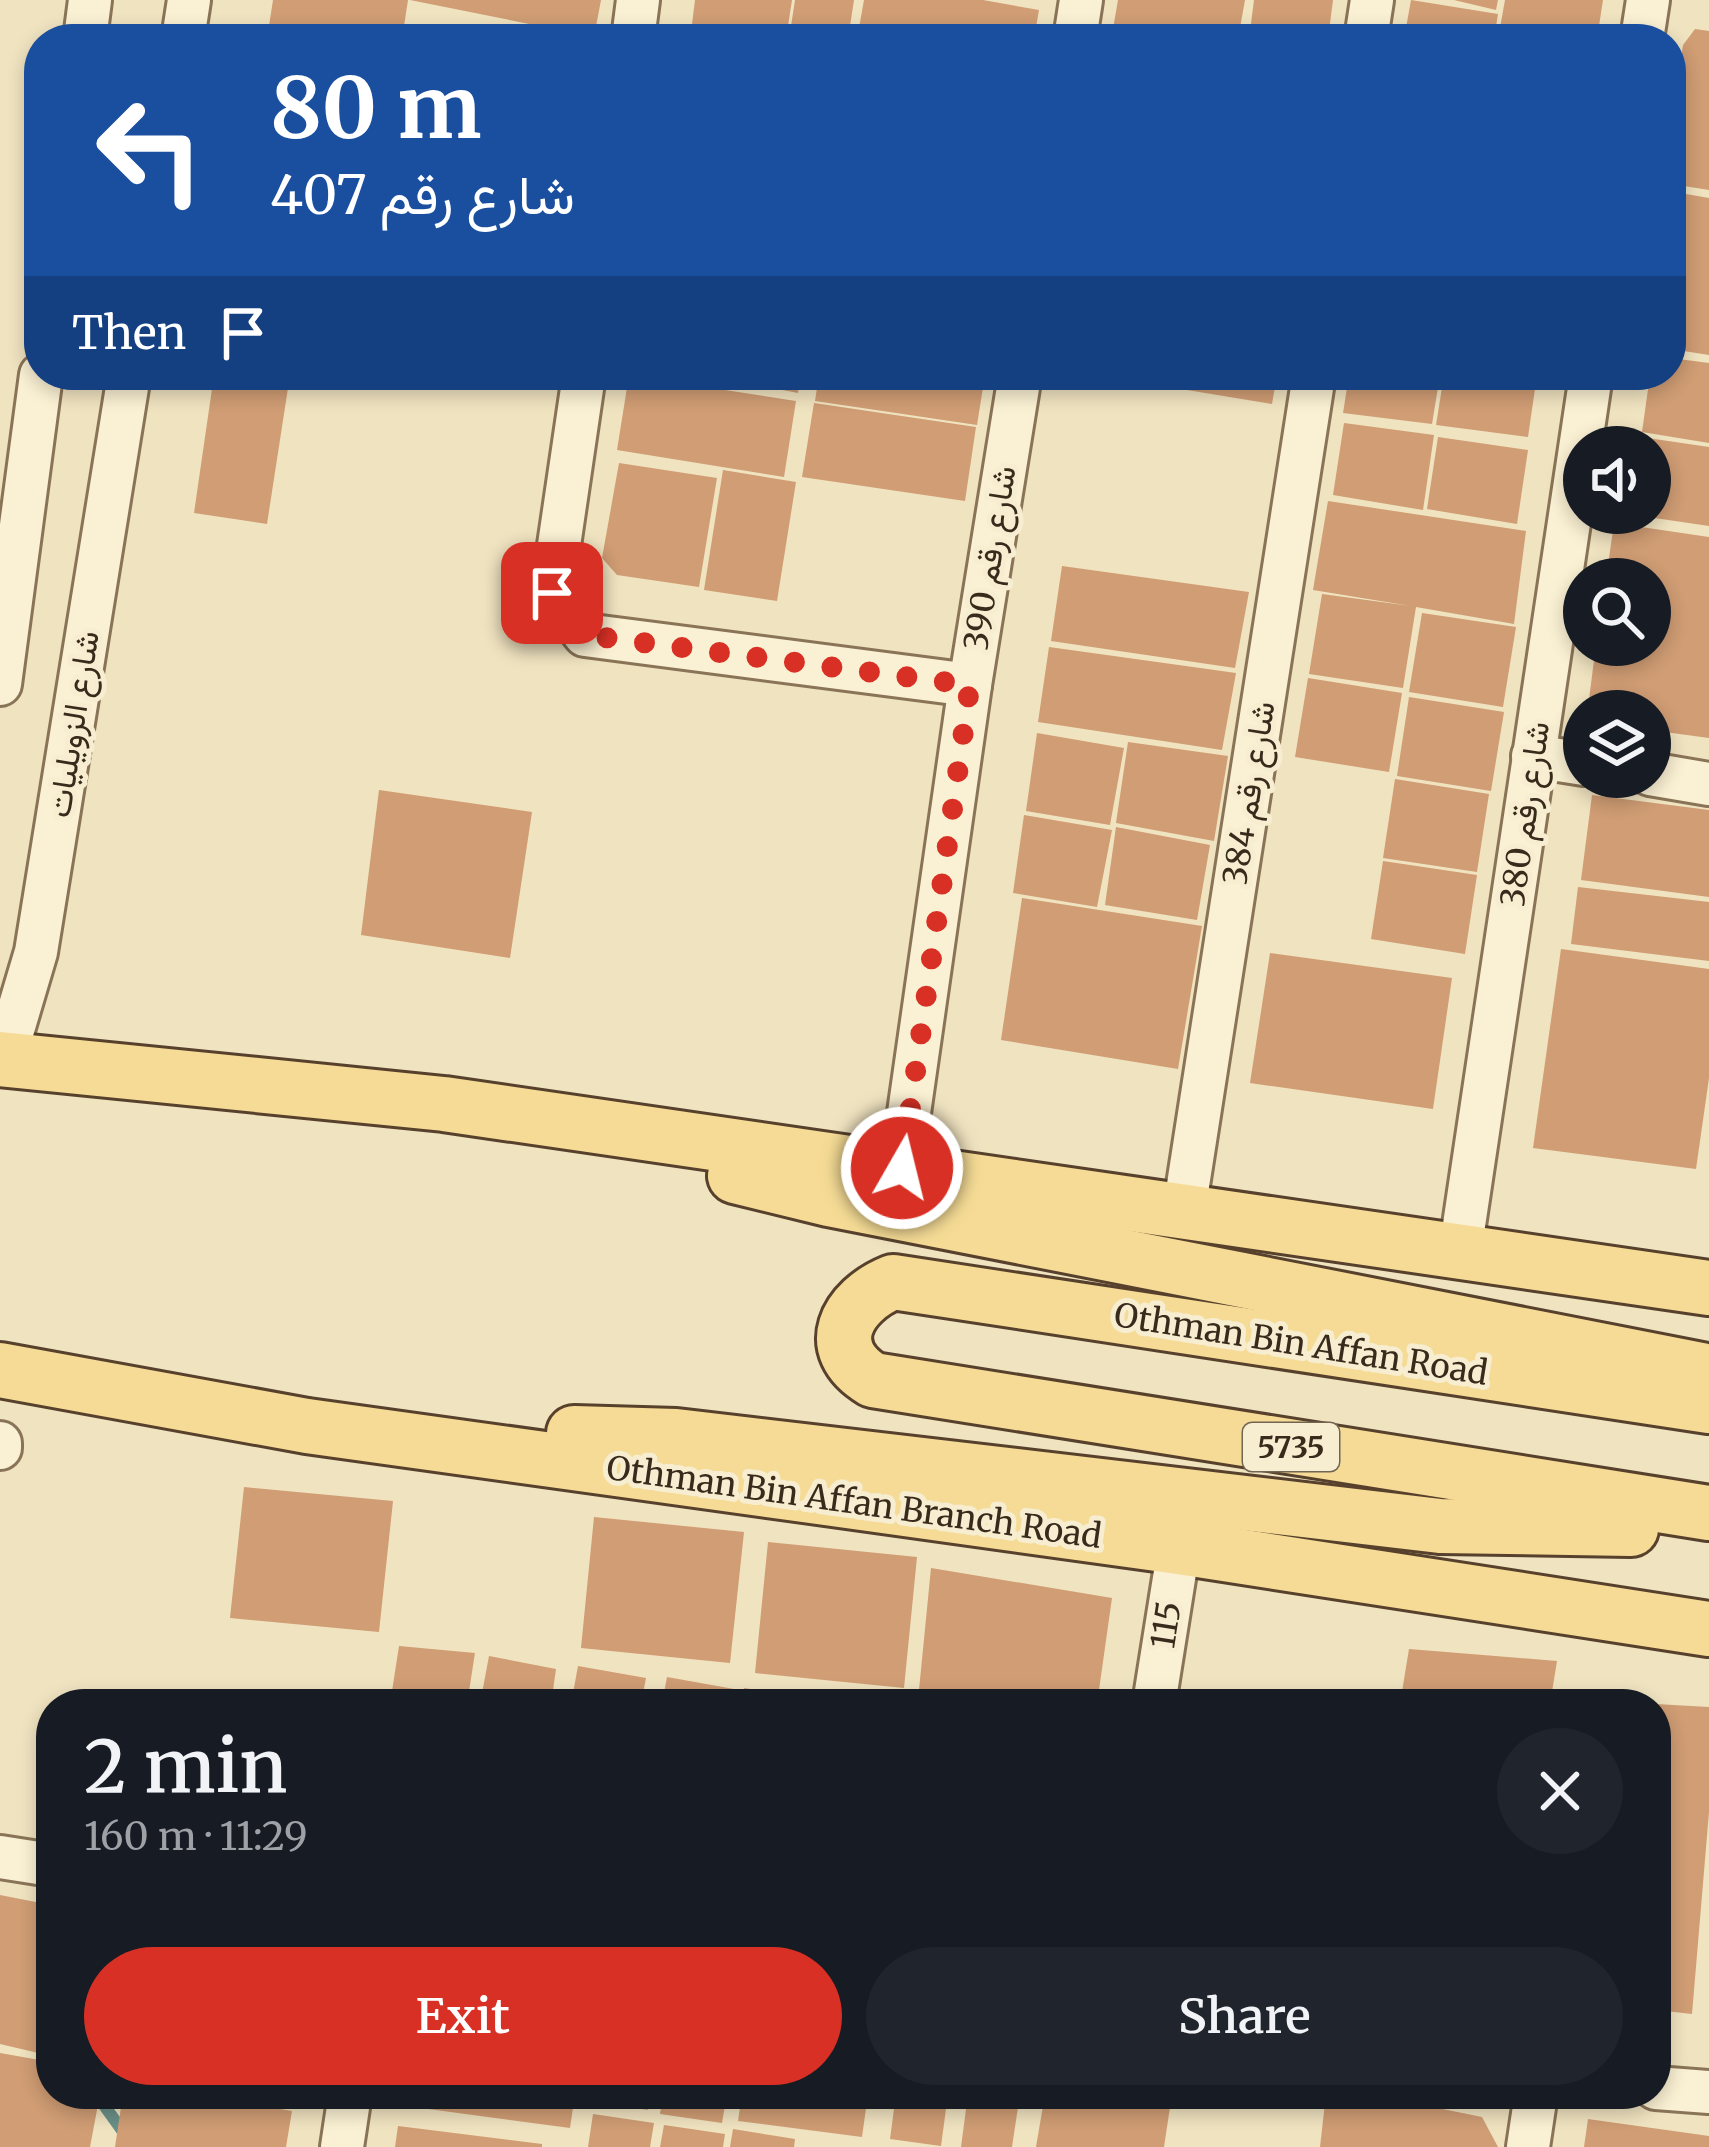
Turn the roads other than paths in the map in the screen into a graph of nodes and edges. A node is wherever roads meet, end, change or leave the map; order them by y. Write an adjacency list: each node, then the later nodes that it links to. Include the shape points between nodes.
1 (39, 390): 7 (street)
2 (127, 390): 13 (street, شارع الزويليات, via 36,952)
3 (582, 390): 8 (street, via 552,593 585,635)
4 (1018, 390): 8 (street, شارع رقم 390)
5 (1312, 390): 16 (street, شارع رقم 384)
6 (1589, 390): 9 (street, شارع رقم 380)
7 (0, 684)
8 (970, 685): 15 (street, شارع رقم 390)
9 (1533, 756): 10 (street); 17 (street, شارع رقم 380)
10 (1563, 761)
11 (1671, 778): 12 (street)
12 (1709, 784)
13 (1, 1056): 14 (main road)
14 (444, 1105): 15 (main road); 20 (main road, via 829,1199)
15 (902, 1168): 16 (main road)
16 (1184, 1210): 17 (main road)
17 (1460, 1252): 18 (main road)
18 (1709, 1288)
19 (0, 1370): 22 (main road, Othman Bin Affan Branch Road)
20 (1709, 1371)
21 (1709, 1406): 23 (main road, Othman Bin Affan Road / 5735, via 893,1282 857,1302 847,1329 846,1357 873,1380)
22 (307, 1426): 24 (main road, via 676,1436 1440,1526); 25 (main road, Othman Bin Affan Branch Road)
23 (1709, 1513)
24 (1709, 1530)
25 (1179, 1547): 26 (main road, Othman Bin Affan Branch Road); 27 (street, 115)
26 (1709, 1629)
27 (1156, 1689)
28 (0, 1857): 29 (street)
29 (36, 1862)
30 (1671, 2089): 31 (street)
31 (1709, 2092)
32 (348, 2109): 34 (street)
33 (1534, 2109): 35 (street)
34 (342, 2147)
35 (1528, 2147)

